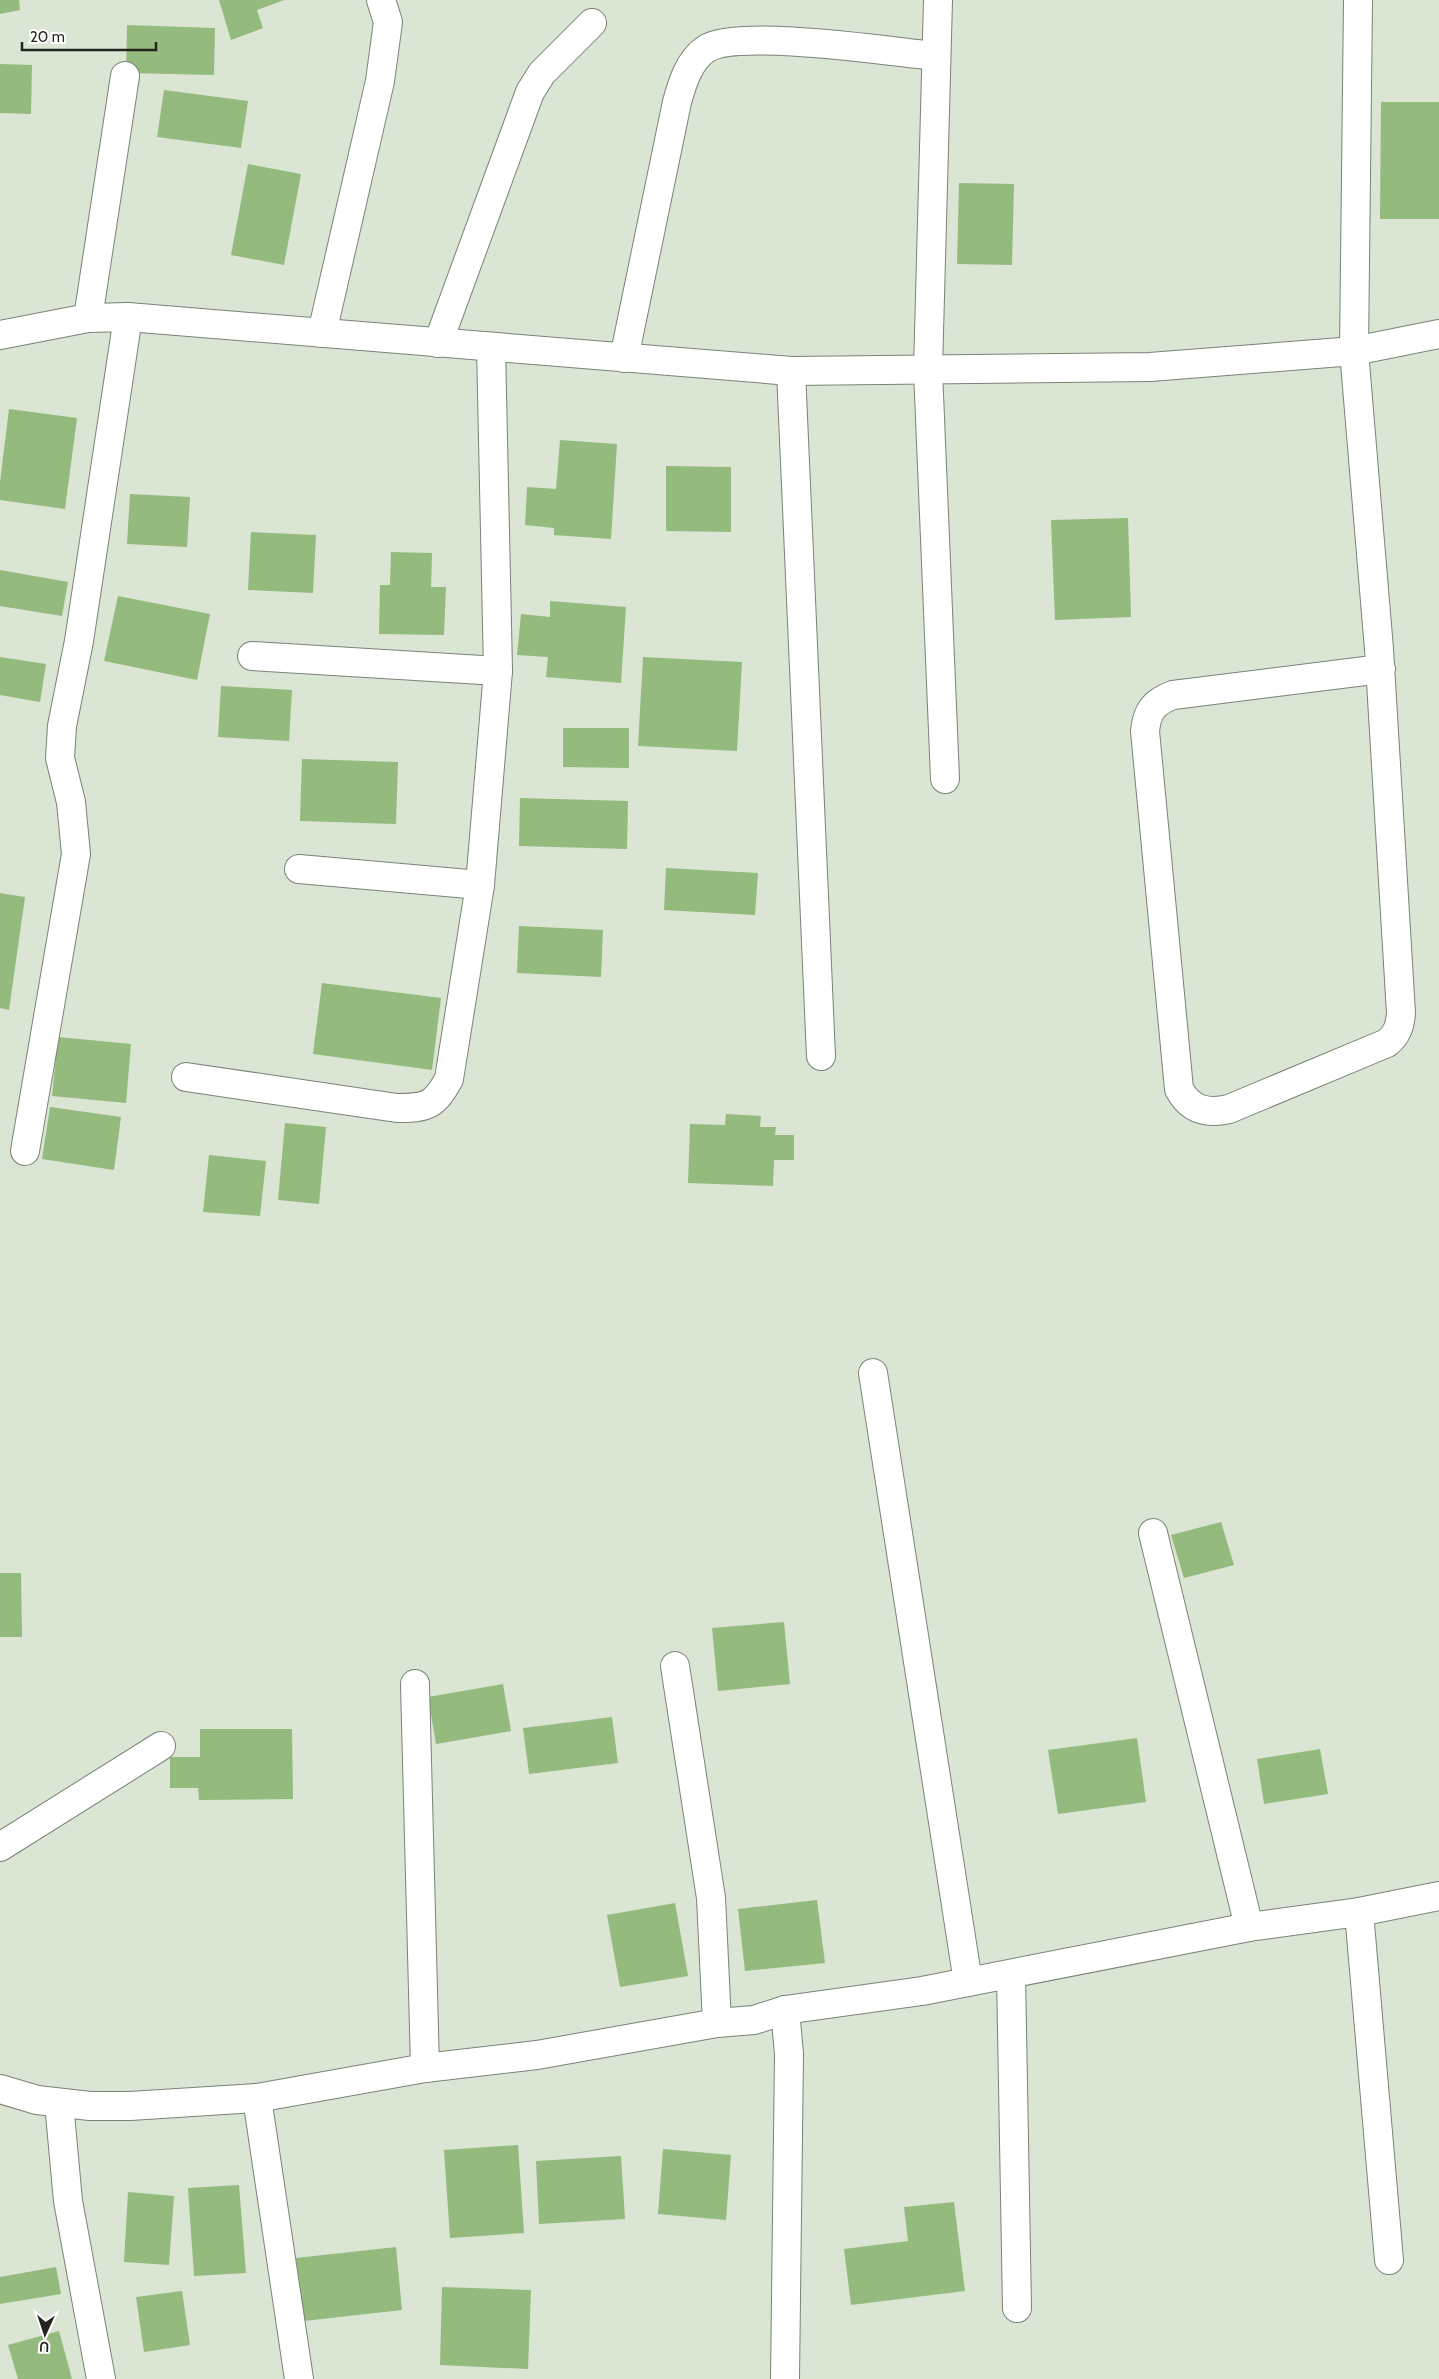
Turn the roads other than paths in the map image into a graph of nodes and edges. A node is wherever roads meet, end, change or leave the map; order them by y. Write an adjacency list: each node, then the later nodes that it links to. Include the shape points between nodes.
1 (381, 0): 9 (street, via 388,22 380,81)
2 (938, 0): 5 (street)
3 (1358, 0): 14 (street)
4 (592, 22): 12 (street, via 542,73 530,92)
5 (936, 56): 15 (street, via 782,41 730,42 706,48 683,81 677,102); 16 (street)
6 (126, 76): 8 (street)
7 (128, 317): 8 (street); 9 (street); 26 (street, via 79,641 62,726 60,758 72,810 76,854)
8 (88, 318): 11 (street)
9 (322, 333): 12 (street)
10 (1439, 334): 14 (street)
11 (0, 335)
12 (438, 343): 13 (street)
13 (491, 347): 15 (street); 20 (street)
14 (1354, 351): 16 (street, via 1150,367); 19 (street)
15 (624, 358): 17 (street)
16 (928, 370): 17 (street); 21 (street)
17 (791, 371): 24 (street)
18 (252, 656): 20 (street)
19 (1380, 669): 19 (street, via 1173,695 1159,700 1148,715 1146,732 1180,1089 1189,1103 1199,1110 1218,1112 1229,1109 1387,1043 1397,1032 1401,1013)
20 (498, 671): 23 (street)
21 (945, 779)
22 (299, 869): 23 (street)
23 (480, 885): 25 (street, via 449,1079 439,1097 421,1108 397,1108)
24 (821, 1056)
25 (186, 1076)
26 (25, 1151)
27 (873, 1374): 37 (street)
28 (1152, 1533): 35 (street)
29 (675, 1666): 39 (street, via 711,1898)
30 (415, 1684): 40 (street)
31 (161, 1746): 32 (street)
32 (0, 1847)
33 (1439, 1896): 34 (street)
34 (1358, 1912): 35 (street); 44 (street)
35 (1249, 1928): 36 (street)
36 (1011, 1974): 37 (street); 45 (street)
37 (968, 1982): 38 (street)
38 (785, 2010): 39 (street, via 754,2020); 48 (street, via 789,2054)
39 (717, 2023): 40 (street, via 537,2055)
40 (424, 2068): 42 (street)
41 (0, 2089): 43 (street)
42 (256, 2098): 43 (street, via 130,2106); 47 (street)
43 (59, 2103): 46 (street, via 68,2201)
44 (1389, 2260)
45 (1018, 2308)
46 (101, 2379)
47 (300, 2379)
48 (785, 2379)

